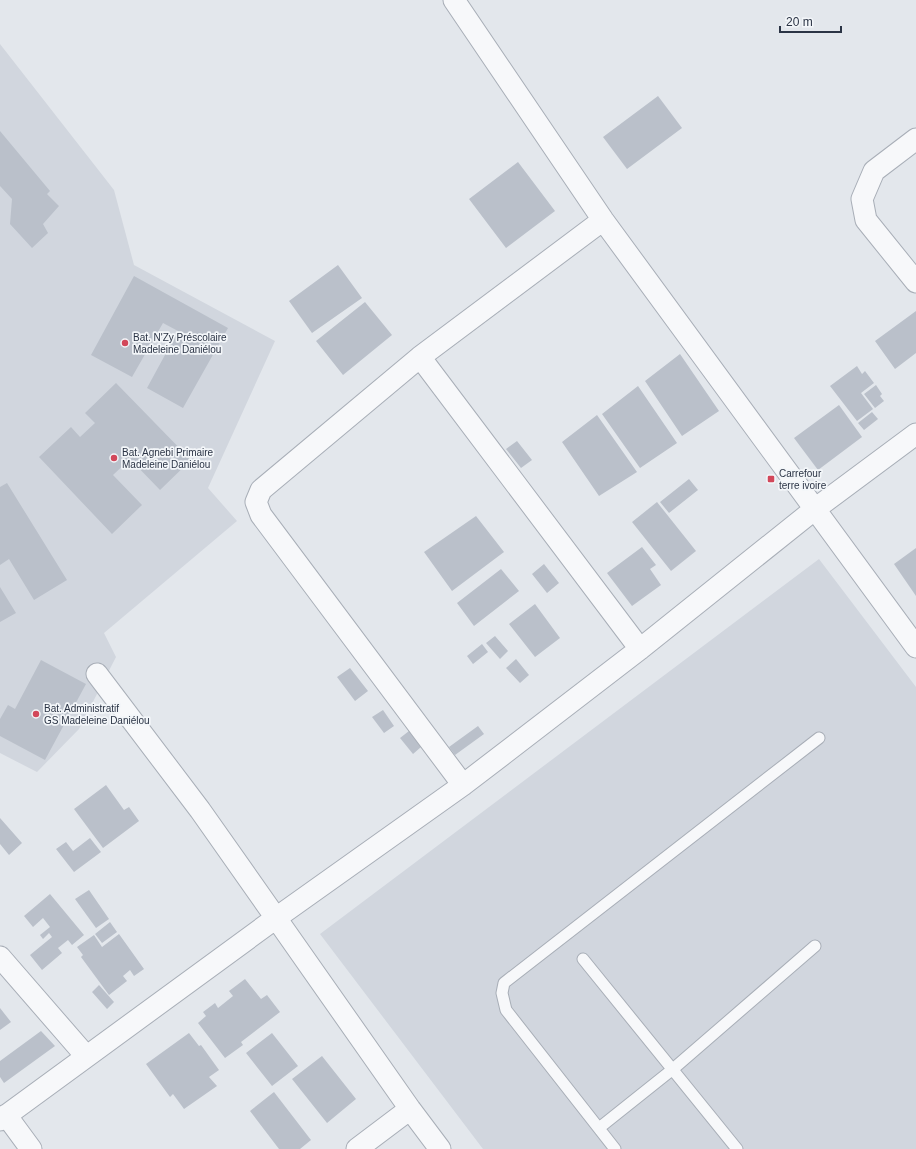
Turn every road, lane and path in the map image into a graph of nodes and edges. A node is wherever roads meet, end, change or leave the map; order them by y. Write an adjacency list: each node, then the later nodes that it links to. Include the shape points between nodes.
1 (454, 0): 3 (street)
2 (916, 139): 4 (street, via 874,171 862,199 866,220)
3 (603, 220): 5 (street); 7 (street)
4 (916, 282)
5 (420, 358): 9 (street); 12 (street, via 261,490 256,502 261,515)
6 (916, 434): 7 (street)
7 (815, 509): 8 (street); 9 (street)
8 (916, 647)
9 (640, 649): 12 (street)
10 (97, 674): 13 (street, via 200,810)
11 (819, 738): 21 (lane, via 504,983 502,993 506,1010)
12 (463, 785): 13 (street)
13 (276, 918): 17 (street); 19 (street)
14 (815, 946): 18 (lane)
15 (0, 957): 17 (street)
16 (583, 959): 18 (lane)
17 (86, 1056): 20 (street)
18 (673, 1070): 21 (lane); 26 (lane)
19 (410, 1109): 23 (street); 24 (street)
20 (3, 1117): 22 (street)
21 (599, 1128): 25 (lane)
22 (31, 1149)
23 (357, 1149)
24 (440, 1149)
25 (615, 1149)
26 (737, 1149)

